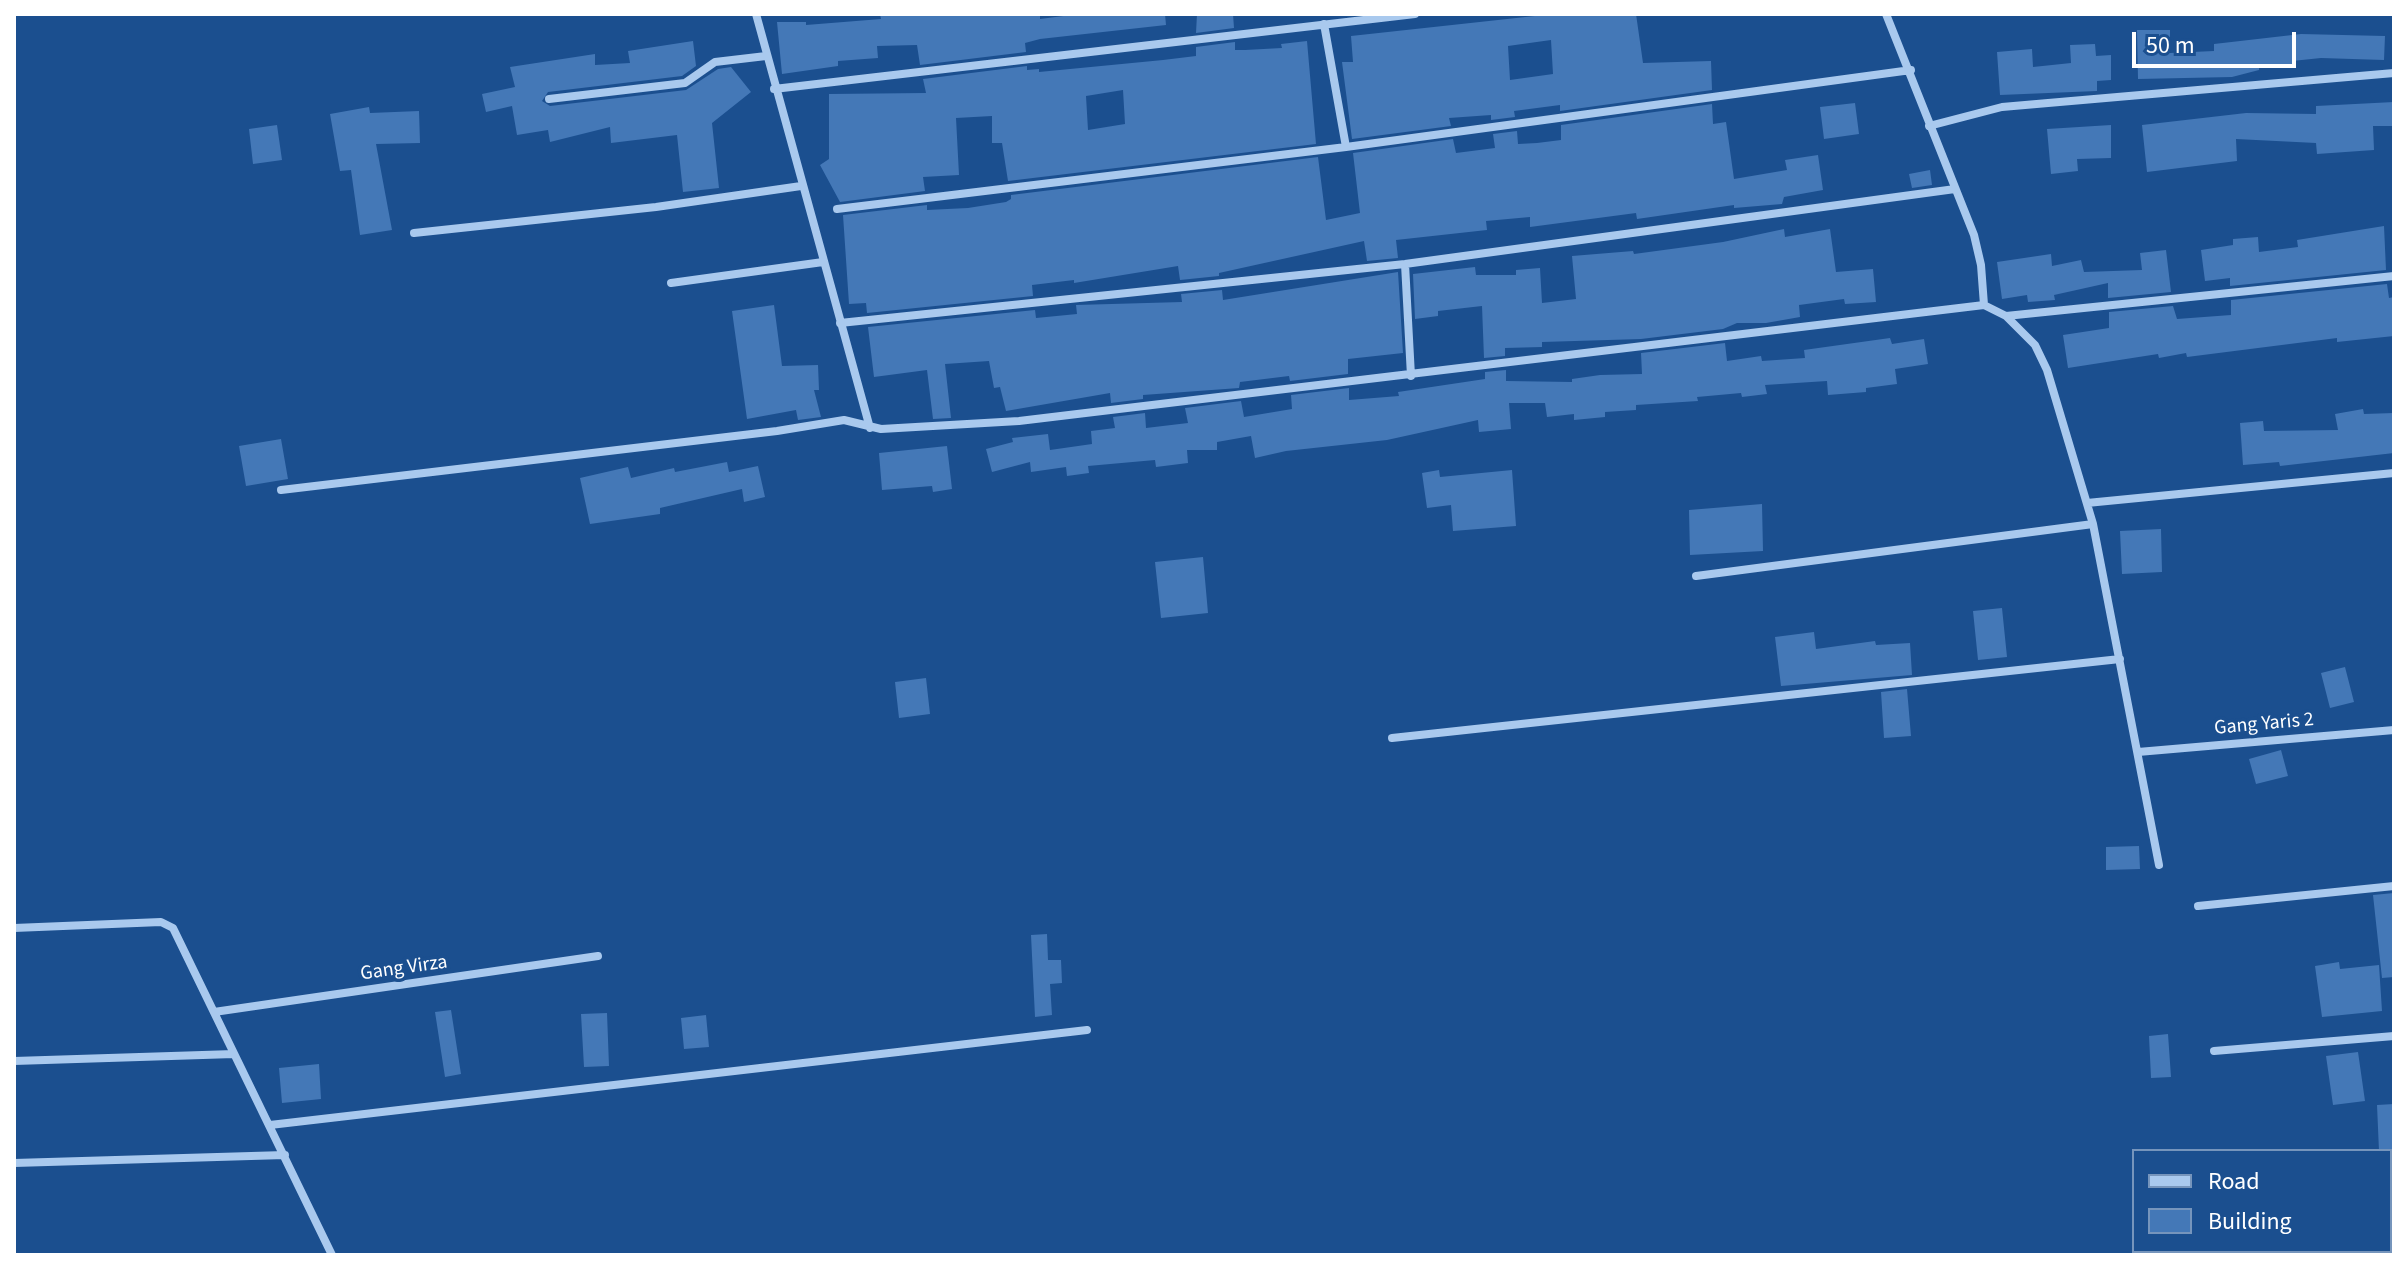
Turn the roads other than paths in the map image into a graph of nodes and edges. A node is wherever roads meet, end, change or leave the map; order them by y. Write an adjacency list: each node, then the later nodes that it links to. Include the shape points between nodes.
1 (756, 14): 5 (street)
2 (1415, 14): 4 (street)
3 (1886, 14): 6 (street)
4 (1324, 24): 8 (street); 11 (street)
5 (766, 56): 8 (street); 9 (street, via 715,62 685,83)
6 (1911, 70): 10 (street); 11 (street)
7 (2394, 73): 10 (street, via 2002,107)
8 (774, 89): 12 (street)
9 (549, 99)
10 (1929, 126): 13 (street)
11 (1346, 147): 14 (street)
12 (801, 186): 15 (street); 16 (street)
13 (1955, 189): 17 (street); 20 (street, via 1981,265)
14 (837, 209)
15 (414, 233)
16 (823, 262): 19 (street); 22 (street)
17 (1405, 264): 22 (street); 23 (street)
18 (2394, 276): 21 (street)
19 (671, 283)
20 (1984, 305): 21 (street); 23 (street)
21 (2006, 316): 27 (street, via 2035,345 2047,370)
22 (840, 323): 24 (street)
23 (1411, 376): 24 (street, via 1019,421)
24 (870, 428): 26 (street, via 844,420)
25 (2394, 473): 27 (street)
26 (281, 490)
27 (2087, 503): 28 (street)
28 (2093, 524): 29 (street); 30 (street)
29 (1696, 576)
30 (2120, 659): 32 (street); 33 (street)
31 (2394, 730): 33 (street, Gang Yaris 2)
32 (1392, 738)
33 (2138, 752): 34 (street)
34 (2159, 865)
35 (2394, 886): 36 (street)
36 (2198, 906)
37 (14, 928): 39 (street, via 165,924 177,932)
38 (598, 956): 39 (street, Gang Virza)
39 (214, 1012): 43 (street)
40 (1087, 1030): 45 (street)
41 (2394, 1036): 42 (street)
42 (2214, 1051)
43 (234, 1054): 44 (street); 45 (street)
44 (14, 1061)
45 (270, 1125): 46 (street)
46 (285, 1155): 47 (street); 48 (street)
47 (14, 1163)
48 (332, 1255)

